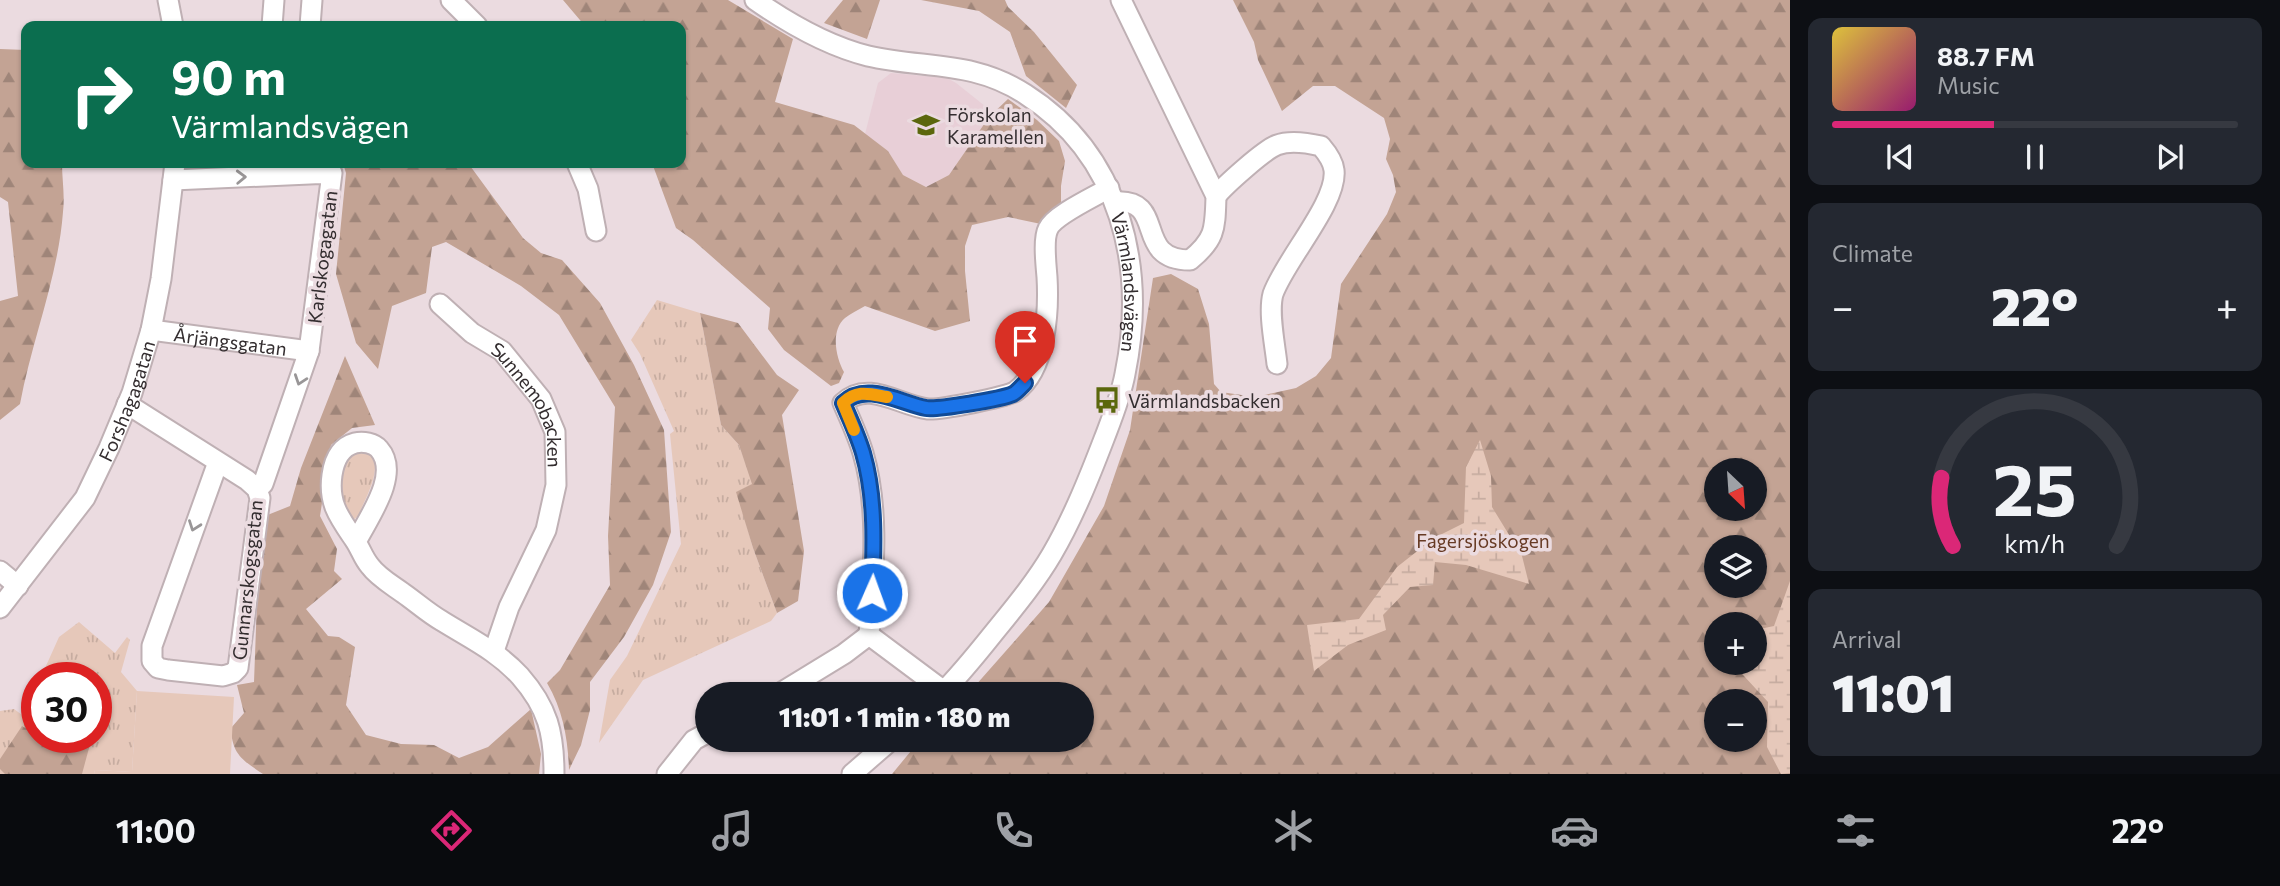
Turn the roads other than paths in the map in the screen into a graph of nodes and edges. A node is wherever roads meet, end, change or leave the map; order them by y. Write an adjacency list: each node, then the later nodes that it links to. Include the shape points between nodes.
1 (168, 0): 7 (street)
2 (274, 0): 8 (street)
3 (312, 0): 9 (street)
4 (450, 0): 10 (street)
5 (1121, 0): 14 (street)
6 (758, 1): 13 (street, Värmlandsvägen, via 815,36 865,55 945,65 999,79 1063,123 1087,151)
7 (172, 21)
8 (272, 21)
9 (310, 21)
10 (472, 21)
11 (579, 168): 15 (street)
12 (174, 171): 17 (street, Forshagagatan); 18 (street, Karlskogagatan, one-way to 18, via 332,173)
13 (1112, 195): 14 (street, Värmlandsvägen, via 1139,206 1156,246 1176,260 1190,260 1211,241); 27 (street, Värmlandsvägen, via 1056,220 1047,229 1048,289 1041,353 1014,394 929,409 859,393 843,403 863,452 872,498); 31 (street, Värmlandsvägen, via 1124,231 1133,303 1118,401 1090,476 1051,555)
14 (1216, 196): 19 (street, via 1277,145 1321,146 1334,166 1331,191 1273,296)
15 (596, 231)
16 (440, 304): 28 (street, Sunnemobacken, via 472,333 502,351 541,399 555,432 556,485 546,530 509,607)
17 (151, 330): 18 (street, Årjängsgatan); 20 (street, Forshagagatan)
18 (309, 351): 22 (street, Karlskogagatan, one-way to 22, via 263,484)
19 (1277, 364)
20 (127, 404): 21 (street, Gunnarskogsgatan); 25 (street, Forshagagatan, via 85,498)
21 (218, 462): 22 (street, Gunnarskogsgatan); 22 (street, Gunnarskogsgatan, one-way to 22, via 152,646 152,661 158,668 223,677 238,668 260,498)
22 (257, 489)
23 (356, 542): 23 (street, via 387,480 384,457 378,447 366,442 354,443 338,454 332,472 336,514); 28 (street, via 379,575)
24 (0, 570): 25 (street)
25 (18, 586): 26 (street, Forshagagatan)
26 (0, 608)
27 (869, 635): 29 (street); 30 (street, Värmlandsvägen)
28 (494, 651): 34 (street, via 538,699 554,743)
29 (798, 682)
30 (928, 682)
31 (951, 682)
32 (695, 739): 35 (street)
33 (877, 752): 36 (street)
34 (554, 774)
35 (667, 774)
36 (852, 774)

